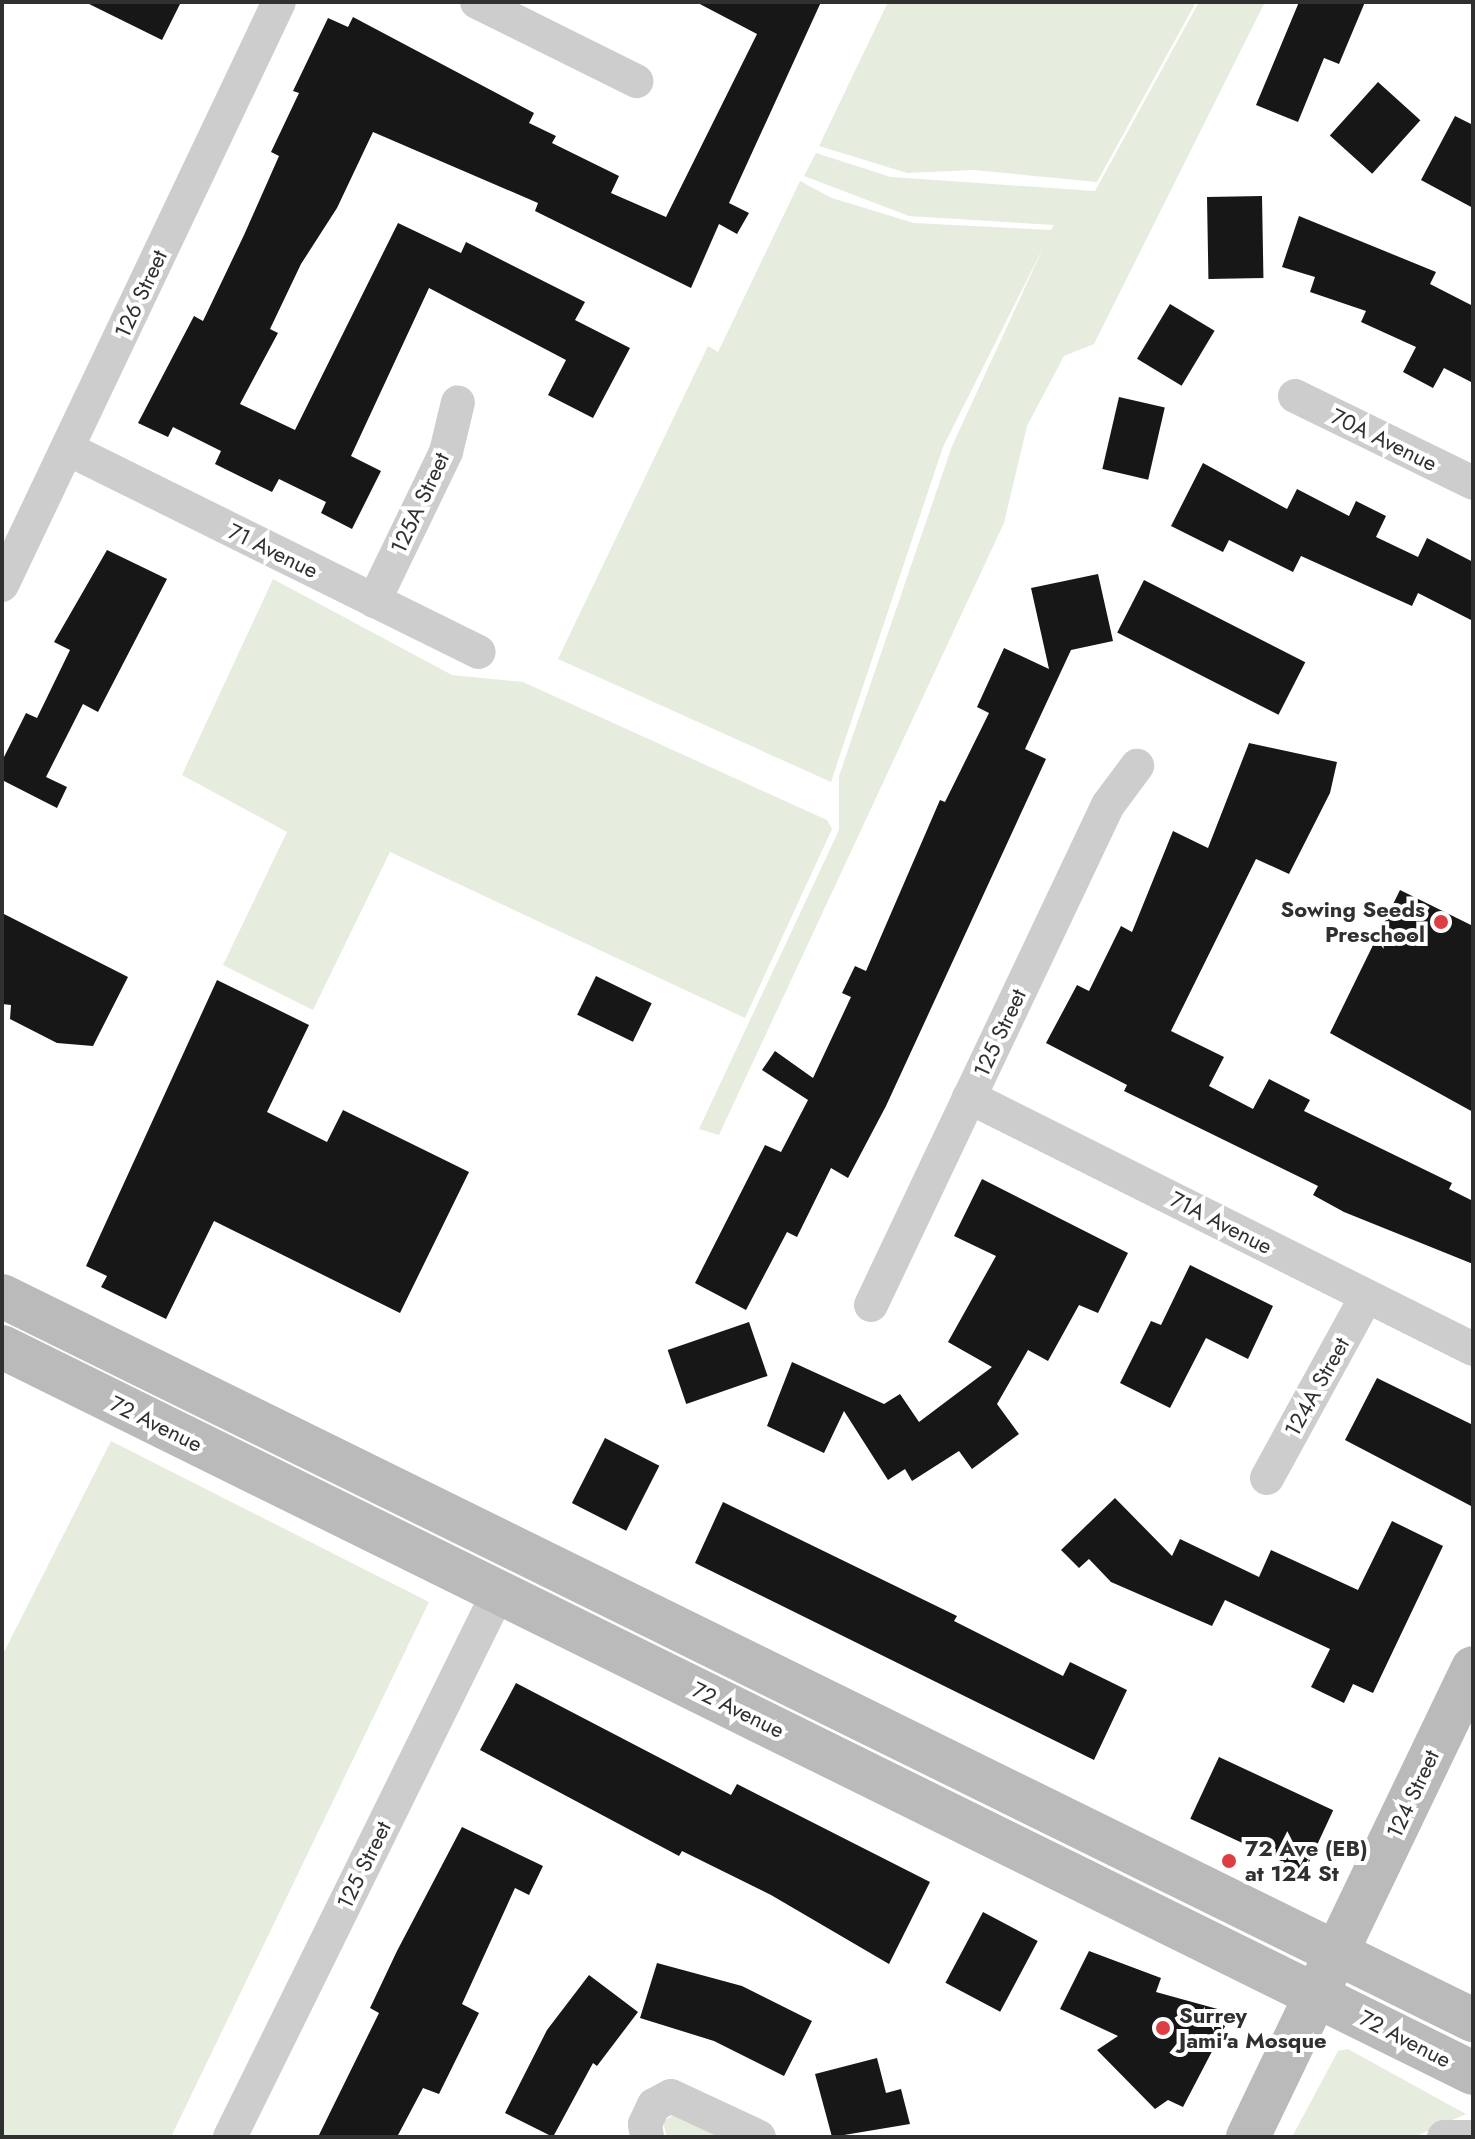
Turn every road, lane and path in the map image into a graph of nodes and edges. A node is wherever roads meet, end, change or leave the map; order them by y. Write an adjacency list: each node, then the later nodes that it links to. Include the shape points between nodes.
1 (279, 2): 6 (street, 126 Street)
2 (477, 2): 3 (street)
3 (636, 81)
4 (1295, 396): 7 (street, 70A Avenue)
5 (458, 402): 9 (street, 125A Street, via 446,452)
6 (68, 449): 8 (street, 126 Street); 9 (street, 71 Avenue)
7 (1473, 483)
8 (2, 585)
9 (374, 601): 10 (street, 71 Avenue)
10 (479, 652)
11 (1137, 766): 12 (street, 125 Street, via 1108,805)
12 (969, 1097): 14 (street, 71A Avenue); 15 (street, 125 Street)
13 (2, 1296): 21 (main road)
14 (1366, 1297): 17 (street, 71A Avenue); 18 (street, 124A Street)
15 (871, 1305)
16 (2, 1347): 19 (main road, 72 Avenue)
17 (1473, 1349)
18 (1267, 1478)
19 (498, 1593): 22 (main road, 72 Avenue); 25 (street, 125 Street)
20 (1473, 1668): 21 (main road, 124 Street)
21 (1338, 1952): 22 (main road, 124 Street); 23 (main road)
22 (1318, 1995): 24 (main road, 72 Avenue); 28 (main road, 124 Street)
23 (1473, 2020)
24 (1473, 2073)
25 (230, 2137)
26 (647, 2137): 27 (street, via 645,2124 654,2105 671,2096)
27 (759, 2137)
28 (1248, 2137)
29 (1444, 2137): 30 (street)
30 (1470, 2137)

